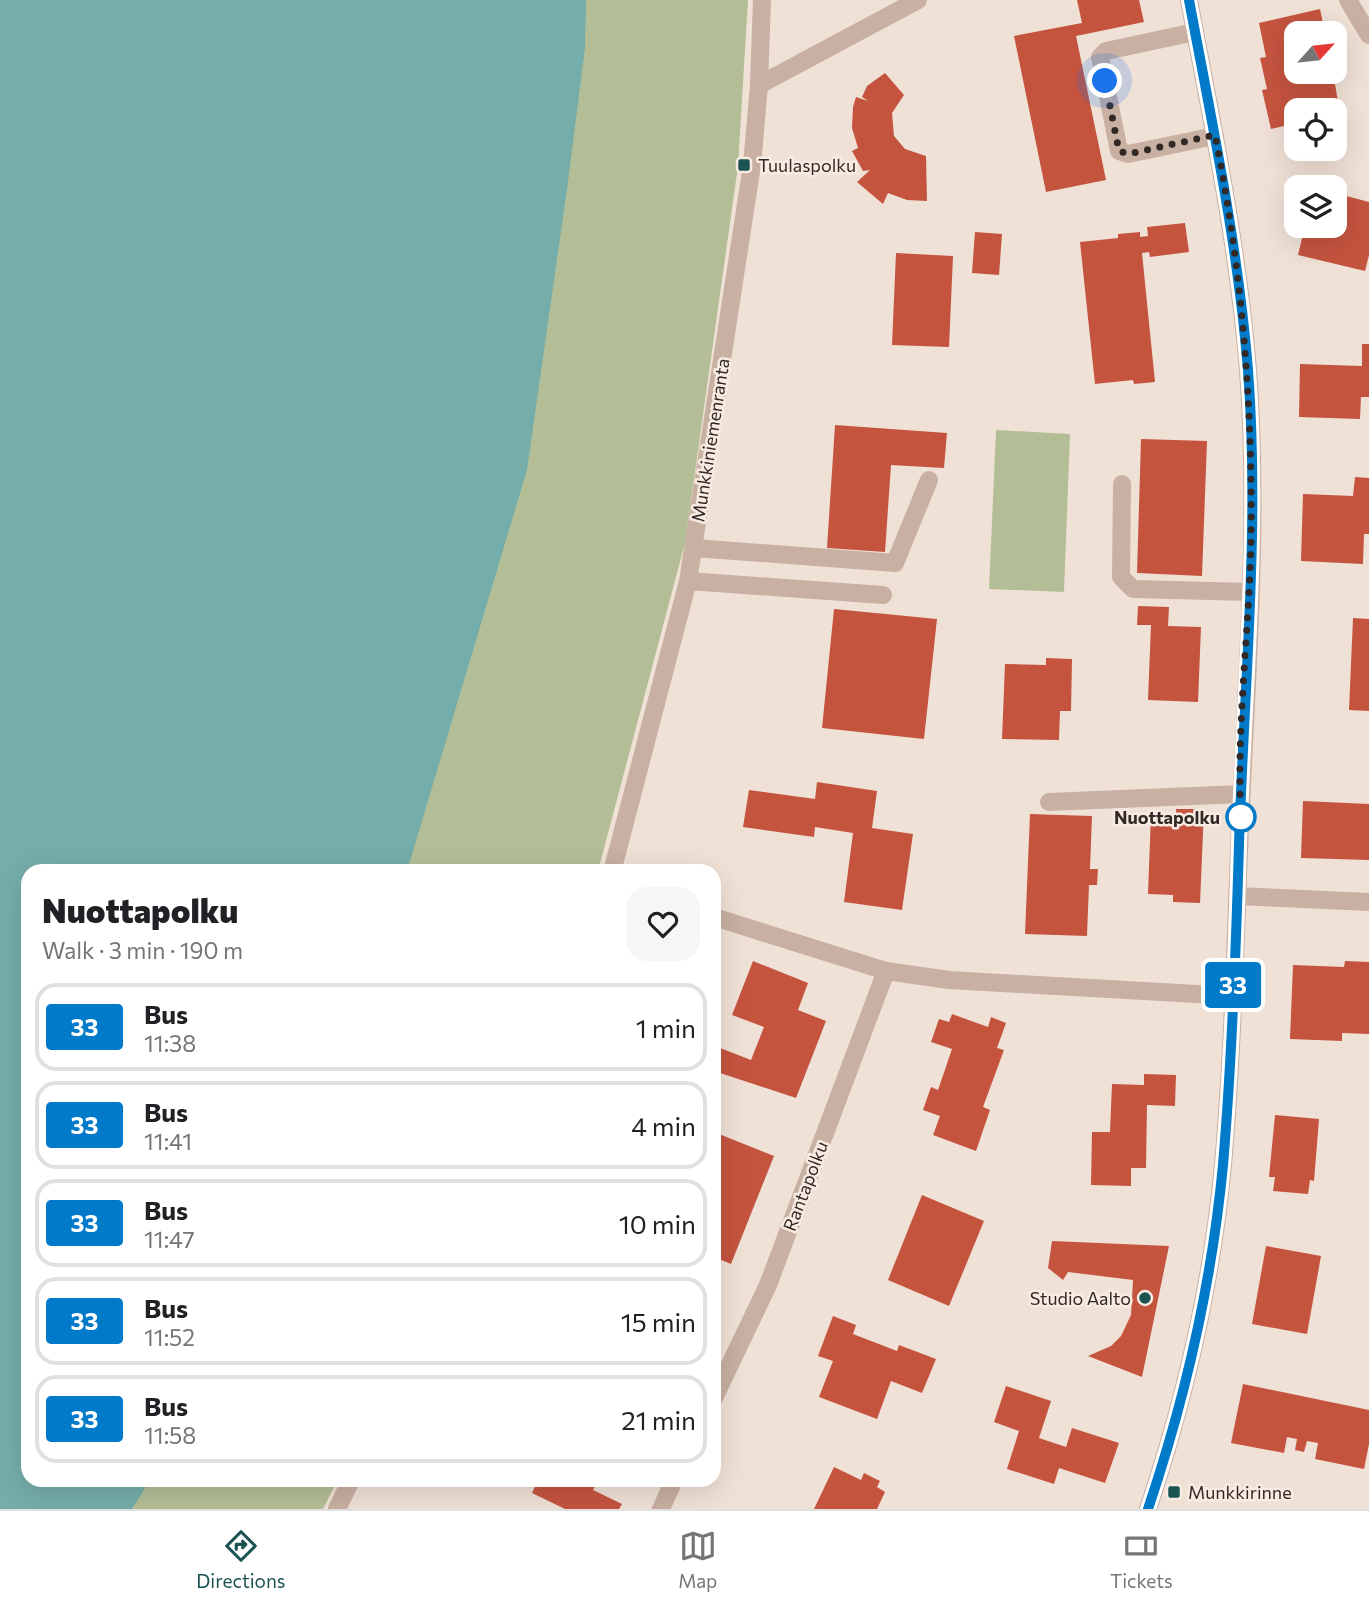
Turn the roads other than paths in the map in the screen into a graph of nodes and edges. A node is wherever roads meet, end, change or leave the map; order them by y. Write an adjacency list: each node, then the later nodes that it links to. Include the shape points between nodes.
1 (762, 0): 7 (street, Munkkiniemenranta)
2 (918, 0): 7 (street)
3 (1189, 0): 5 (street)
4 (1348, 0): 6 (street)
5 (1195, 32): 8 (street); 8 (street, via 1106,51 1100,57 1119,151 1128,154)
6 (1369, 35)
7 (759, 85): 11 (street, Munkkiniemenranta)
8 (1215, 135): 13 (street, via 1248,370 1252,462)
9 (929, 480): 11 (street, via 895,563)
10 (1122, 484): 13 (street, via 1121,577 1133,589)
11 (694, 548): 12 (street, Munkkiniemenranta)
12 (688, 581): 14 (street); 17 (street, Munkkiniemenranta)
13 (1249, 592): 15 (street)
14 (883, 595)
15 (1241, 794): 16 (street); 18 (street)
16 (1049, 802)
17 (614, 864)
18 (1237, 896): 19 (street); 22 (street)
19 (1369, 902)
20 (721, 919): 21 (street)
21 (886, 971): 22 (street, via 949,980); 23 (street, Rantapolku, via 768,1285)
22 (1232, 996): 28 (street, via 1223,1166 1213,1234 1180,1401)
23 (721, 1383)
24 (348, 1487): 26 (street)
25 (671, 1487): 27 (street)
26 (337, 1509)
27 (661, 1509)
28 (1148, 1509)

